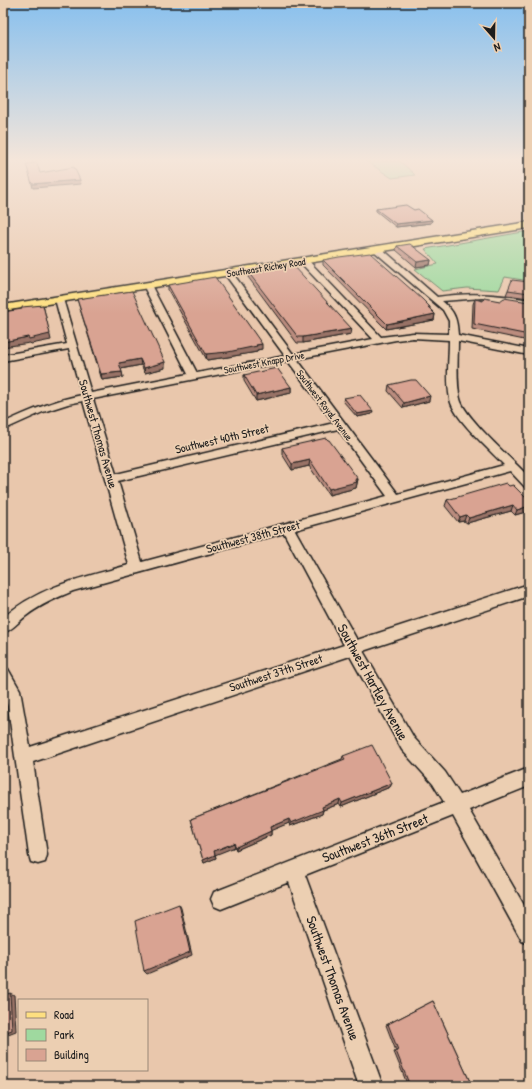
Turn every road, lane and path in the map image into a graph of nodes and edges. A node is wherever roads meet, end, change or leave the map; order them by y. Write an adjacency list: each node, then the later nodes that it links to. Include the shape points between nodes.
1 (529, 226): 2 (main road, Southeast Richey Road)
2 (377, 249): 3 (main road, Southeast Richey Road); 7 (street)
3 (304, 261): 4 (main road, Southeast Richey Road); 11 (street)
4 (228, 273): 5 (main road, Southeast Richey Road); 14 (street, Southwest Royal Avenue)
5 (147, 286): 6 (main road, Southeast Richey Road); 16 (street)
6 (59, 299): 9 (main road, Southeast Richey Road); 12 (street, Southwest Thomas Avenue)
7 (435, 300): 8 (street, via 477,295); 10 (street, via 446,309 454,321)
8 (529, 303)
9 (3, 308)
10 (453, 337): 11 (street, Southwest Knapp Drive, via 414,335); 13 (street, Southwest Knapp Drive); 20 (street, via 455,400 465,418)
11 (378, 340): 14 (street, Southwest Knapp Drive)
12 (72, 346): 15 (street); 17 (street, Southwest Thomas Avenue)
13 (529, 352)
14 (289, 357): 16 (street, Southwest Knapp Drive); 18 (street, Southwest Royal Avenue)
15 (3, 358)
16 (194, 376): 17 (street, Southwest Knapp Drive)
17 (87, 397): 19 (street, Southwest Knapp Drive, via 38,410); 21 (street, Southwest Thomas Avenue)
18 (340, 424): 21 (street, Southwest 40th Street); 23 (street, Southwest Royal Avenue)
19 (3, 426)
20 (512, 466): 22 (street); 23 (street, Southwest 38th Street)
21 (111, 479): 25 (street, Southwest Thomas Avenue)
22 (529, 484)
23 (395, 498): 24 (street, Southwest 38th Street)
24 (287, 527): 25 (street, Southwest 38th Street); 28 (street, Southwest Hartley Avenue)
25 (137, 568): 27 (street, Southwest 38th Street, via 54,592 26,606)
26 (529, 590): 28 (street, Southwest 37th Street)
27 (3, 627)
28 (353, 647): 30 (street, Southwest 37th Street); 32 (street, Southwest Hartley Avenue, via 408,744 439,778)
29 (3, 674): 30 (street, via 12,690)
30 (24, 757): 33 (street)
31 (529, 777): 32 (street, Southwest 36th Street)
32 (457, 806): 34 (street, Southwest 36th Street); 36 (street, Southwest Hartley Avenue)
33 (38, 855)
34 (294, 870): 35 (street, Southwest 36th Street); 37 (street, Southwest Thomas Avenue)
35 (221, 899)
36 (529, 934)
37 (371, 1086)

